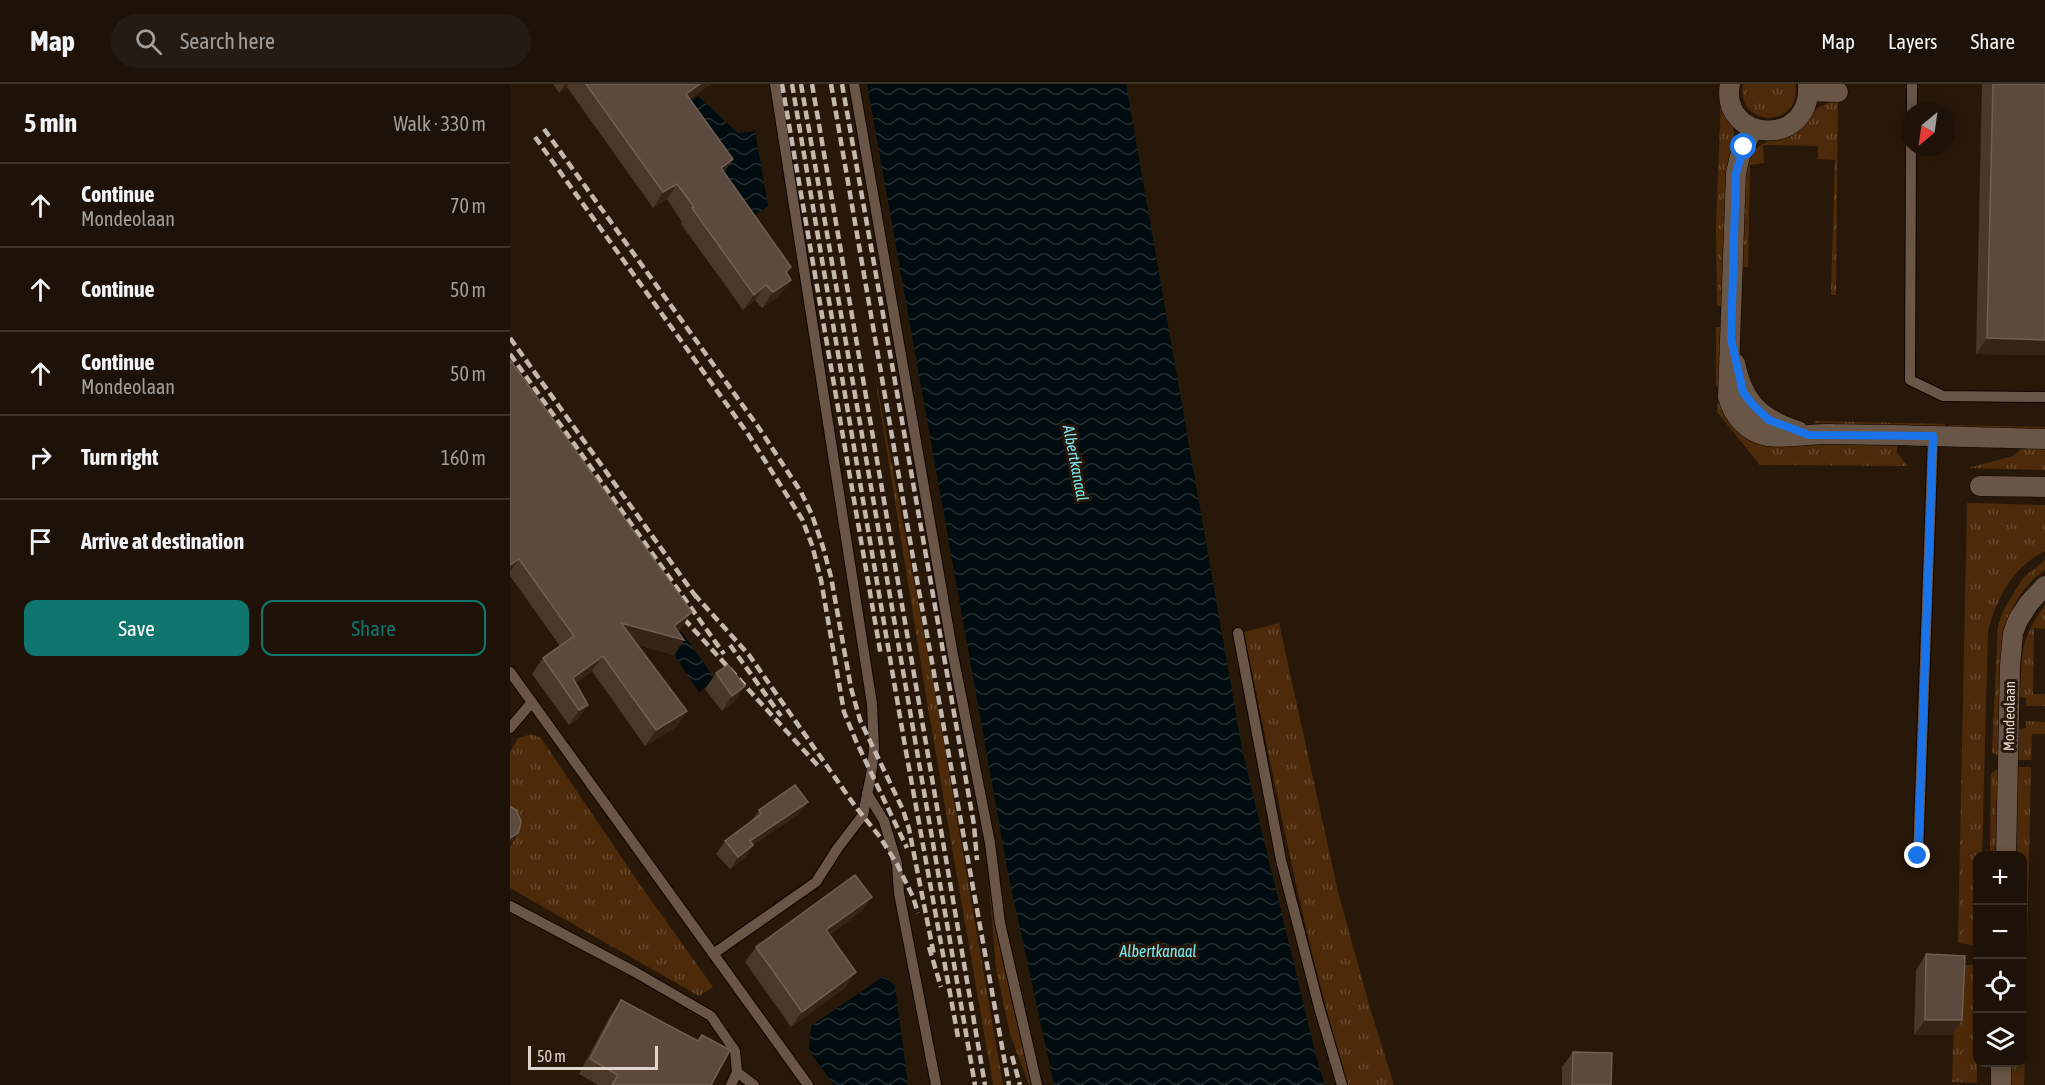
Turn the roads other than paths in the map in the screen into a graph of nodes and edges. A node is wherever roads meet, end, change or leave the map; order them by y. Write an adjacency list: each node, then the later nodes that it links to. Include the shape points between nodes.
1 (775, 84): 20 (lane, via 872,705 874,750)
2 (854, 84): 31 (lane, via 953,655 990,843 1000,923)
3 (1730, 84): 8 (street, via 1729,95 1736,114)
4 (1912, 84): 7 (lane)
5 (1808, 87): 6 (street); 8 (street, via 1802,112 1789,125 1772,132)
6 (1838, 92)
7 (1912, 102)
8 (1753, 128): 11 (street, via 1736,173 1731,339 1743,392 1769,420 1809,435)
9 (1911, 156): 10 (lane, via 1910,380 1943,396)
10 (2045, 397)
11 (1933, 436): 12 (street); 22 (lane)
12 (2045, 439)
13 (1980, 486): 14 (street)
14 (2045, 487)
15 (2045, 586): 21 (street, Mondeolaan, via 2018,620 2012,641)
16 (1238, 633): 32 (lane, via 1281,860)
17 (510, 672): 18 (lane)
18 (532, 702): 19 (lane); 24 (lane)
19 (510, 728)
20 (867, 793): 24 (lane, via 863,815 816,882); 30 (lane, via 884,821 897,864 899,893)
21 (2006, 851)
22 (1918, 856)
23 (510, 906): 26 (lane, via 711,1016 735,1051)
24 (713, 954): 29 (lane)
25 (2001, 1067): 33 (street)
26 (736, 1072): 27 (lane); 28 (lane)
27 (731, 1085)
28 (754, 1085)
29 (808, 1085)
30 (936, 1085)
31 (1036, 1085)
32 (1342, 1085)
33 (2001, 1085)

